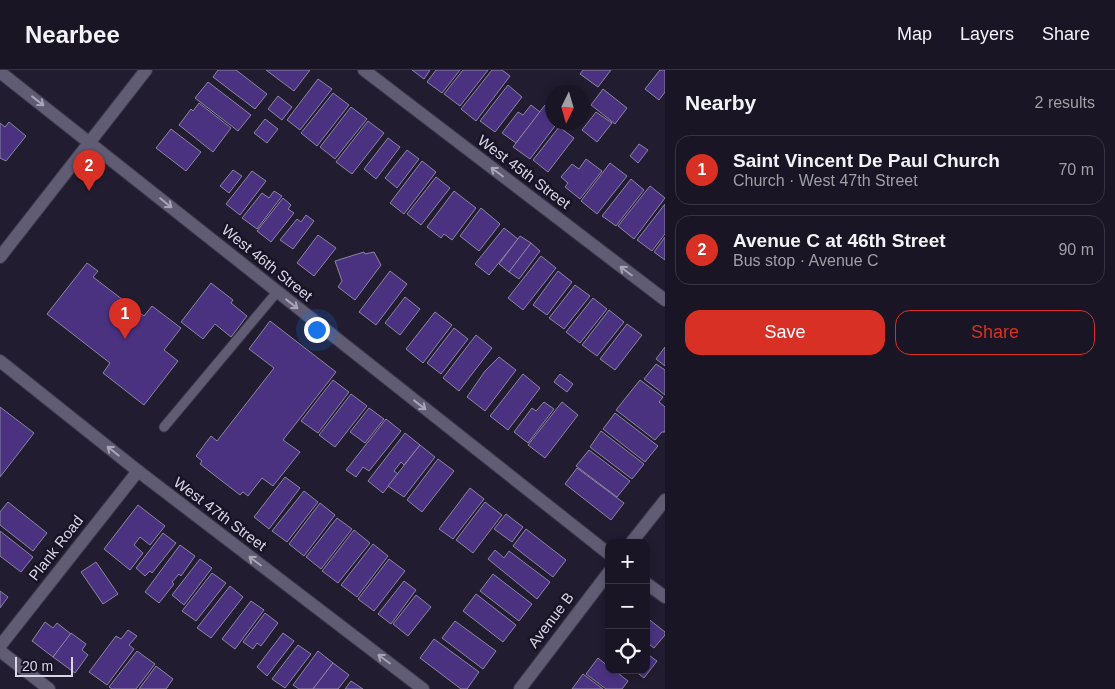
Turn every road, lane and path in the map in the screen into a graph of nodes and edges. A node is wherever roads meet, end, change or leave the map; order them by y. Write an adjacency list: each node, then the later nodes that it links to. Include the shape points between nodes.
1 (146, 70): 4 (street)
2 (364, 70): 7 (street, West 45th Street, one-way to 2)
3 (0, 72): 4 (street, West 46th Street, one-way to 4)
4 (90, 142): 5 (street); 6 (street, West 46th Street, one-way to 6)
5 (0, 257)
6 (277, 292): 9 (lane); 13 (street, West 46th Street, one-way to 13)
7 (665, 300)
8 (0, 361): 10 (street, West 47th Street, one-way to 8)
9 (164, 427)
10 (138, 471): 17 (street, Plank Road); 20 (street, West 47th Street, one-way to 10)
11 (665, 500): 12 (street)
12 (634, 539)
13 (605, 551)
14 (605, 577): 21 (street, Avenue B)
15 (647, 584): 16 (street)
16 (665, 597)
17 (0, 646)
18 (0, 651): 19 (street)
19 (49, 689)
20 (423, 689)
21 (520, 689)

